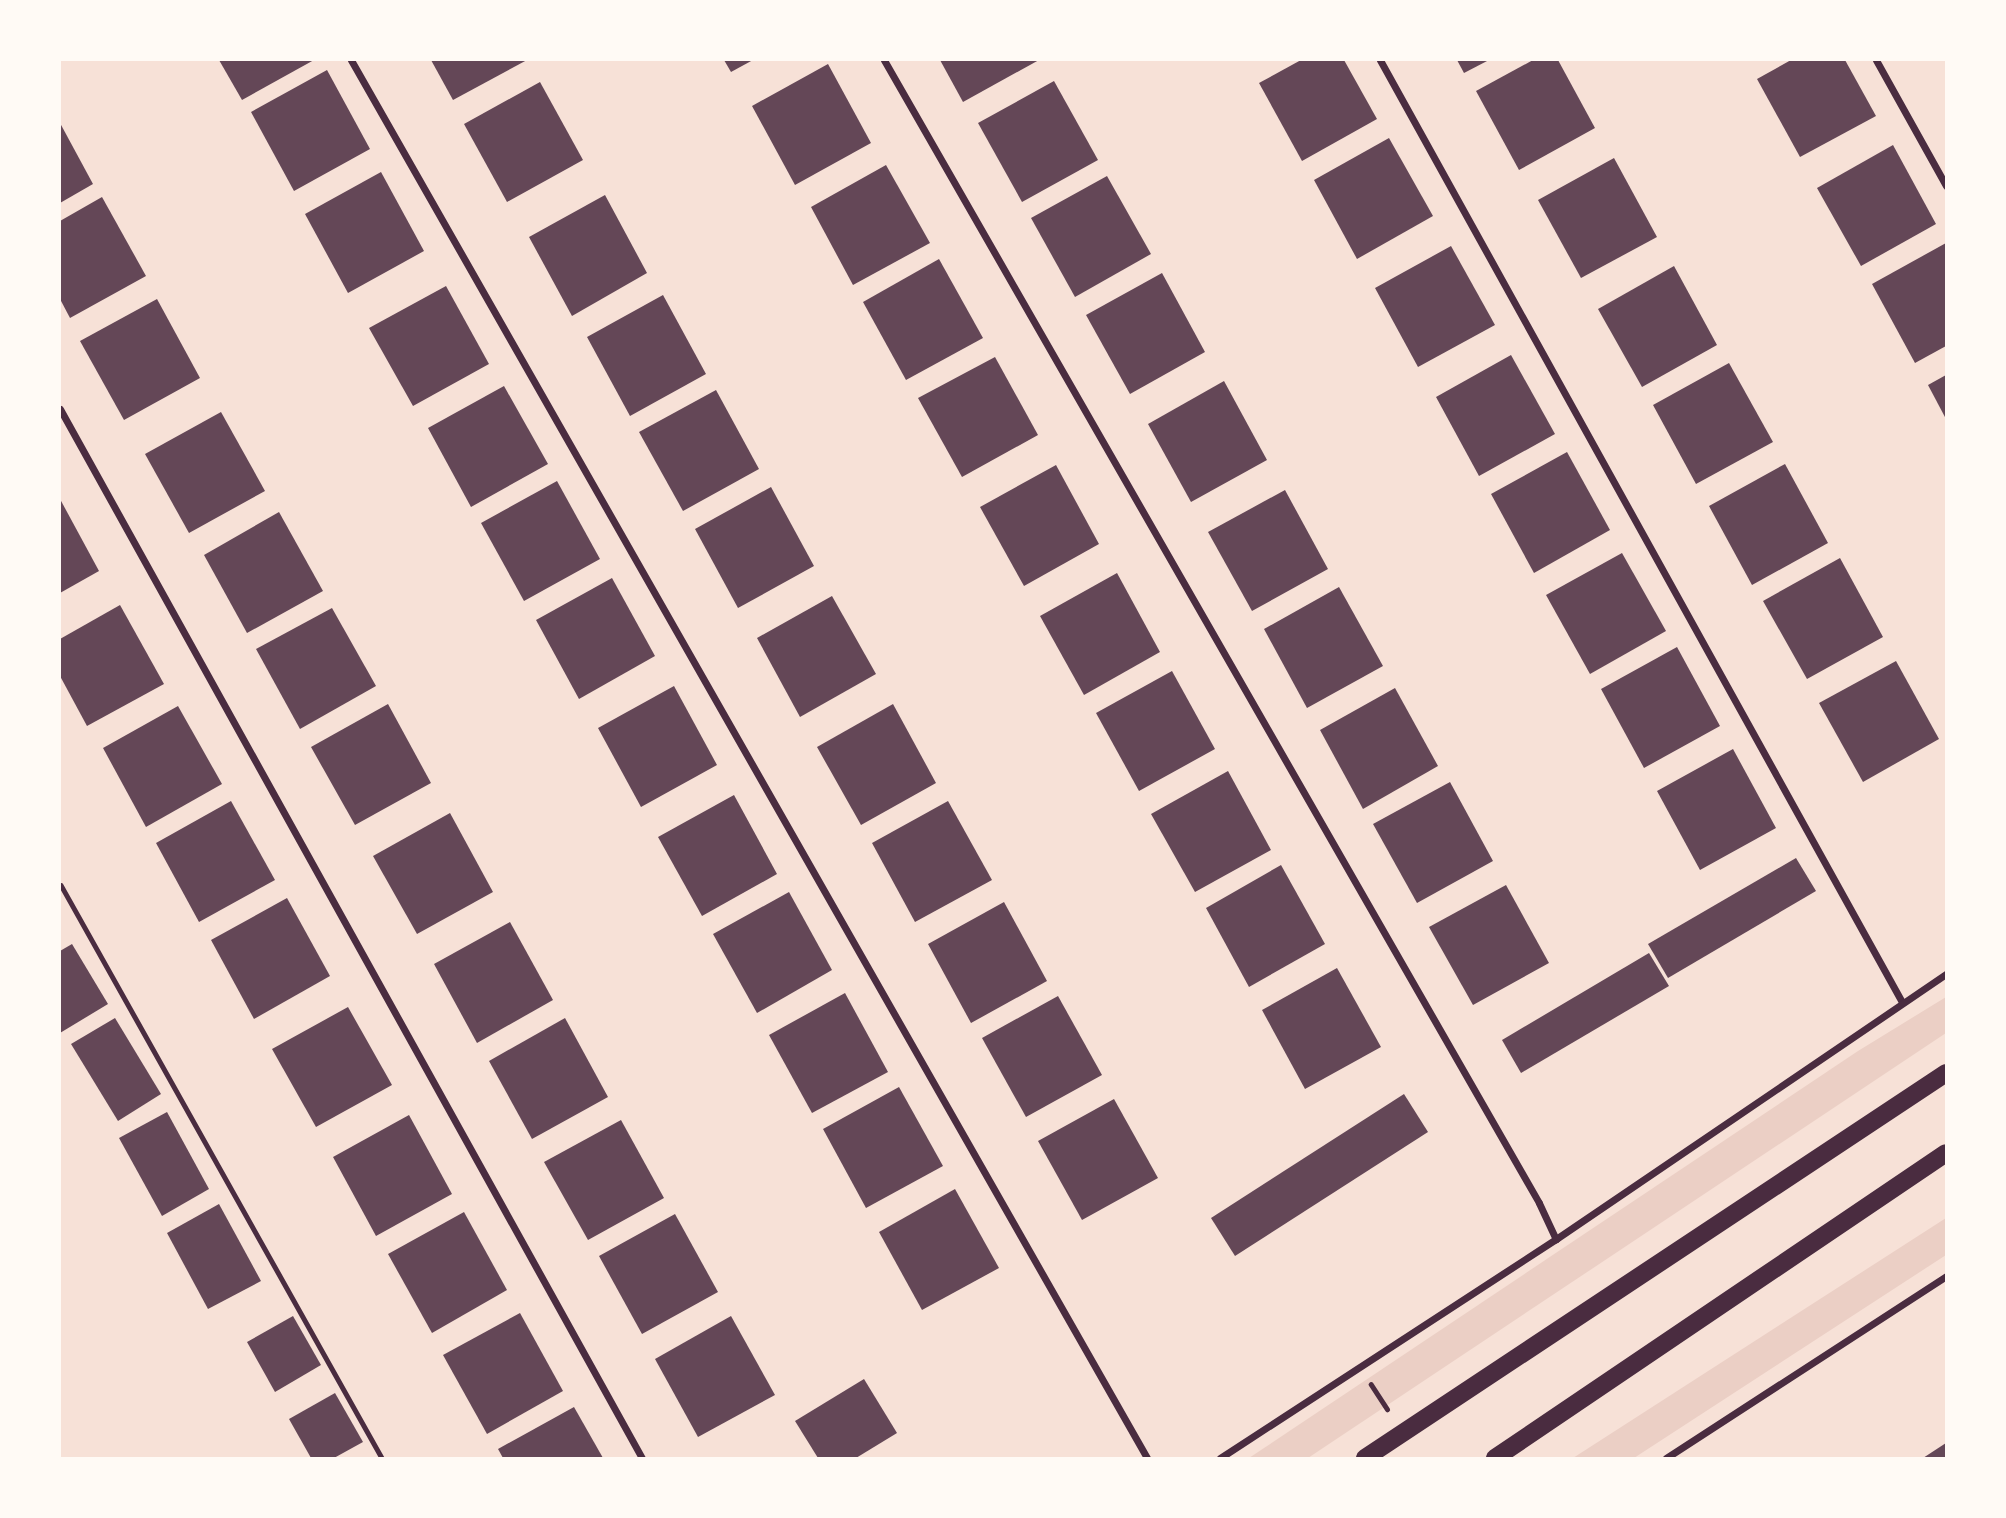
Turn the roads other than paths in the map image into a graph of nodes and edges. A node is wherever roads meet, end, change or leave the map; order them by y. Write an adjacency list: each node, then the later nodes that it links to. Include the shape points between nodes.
1 (351, 60): 14 (street)
2 (884, 60): 11 (street)
3 (1380, 60): 8 (street)
4 (1876, 60): 5 (street)
5 (1947, 186)
6 (60, 409): 13 (street)
7 (1947, 974): 8 (street)
8 (1902, 1002): 11 (street)
9 (1947, 1073): 16 (main road)
10 (1947, 1153): 17 (main road)
11 (1556, 1239): 15 (street)
12 (1947, 1276): 18 (street)
13 (642, 1458)
14 (1147, 1458)
15 (1220, 1458)
16 (1365, 1458)
17 (1495, 1458)
18 (1666, 1458)

